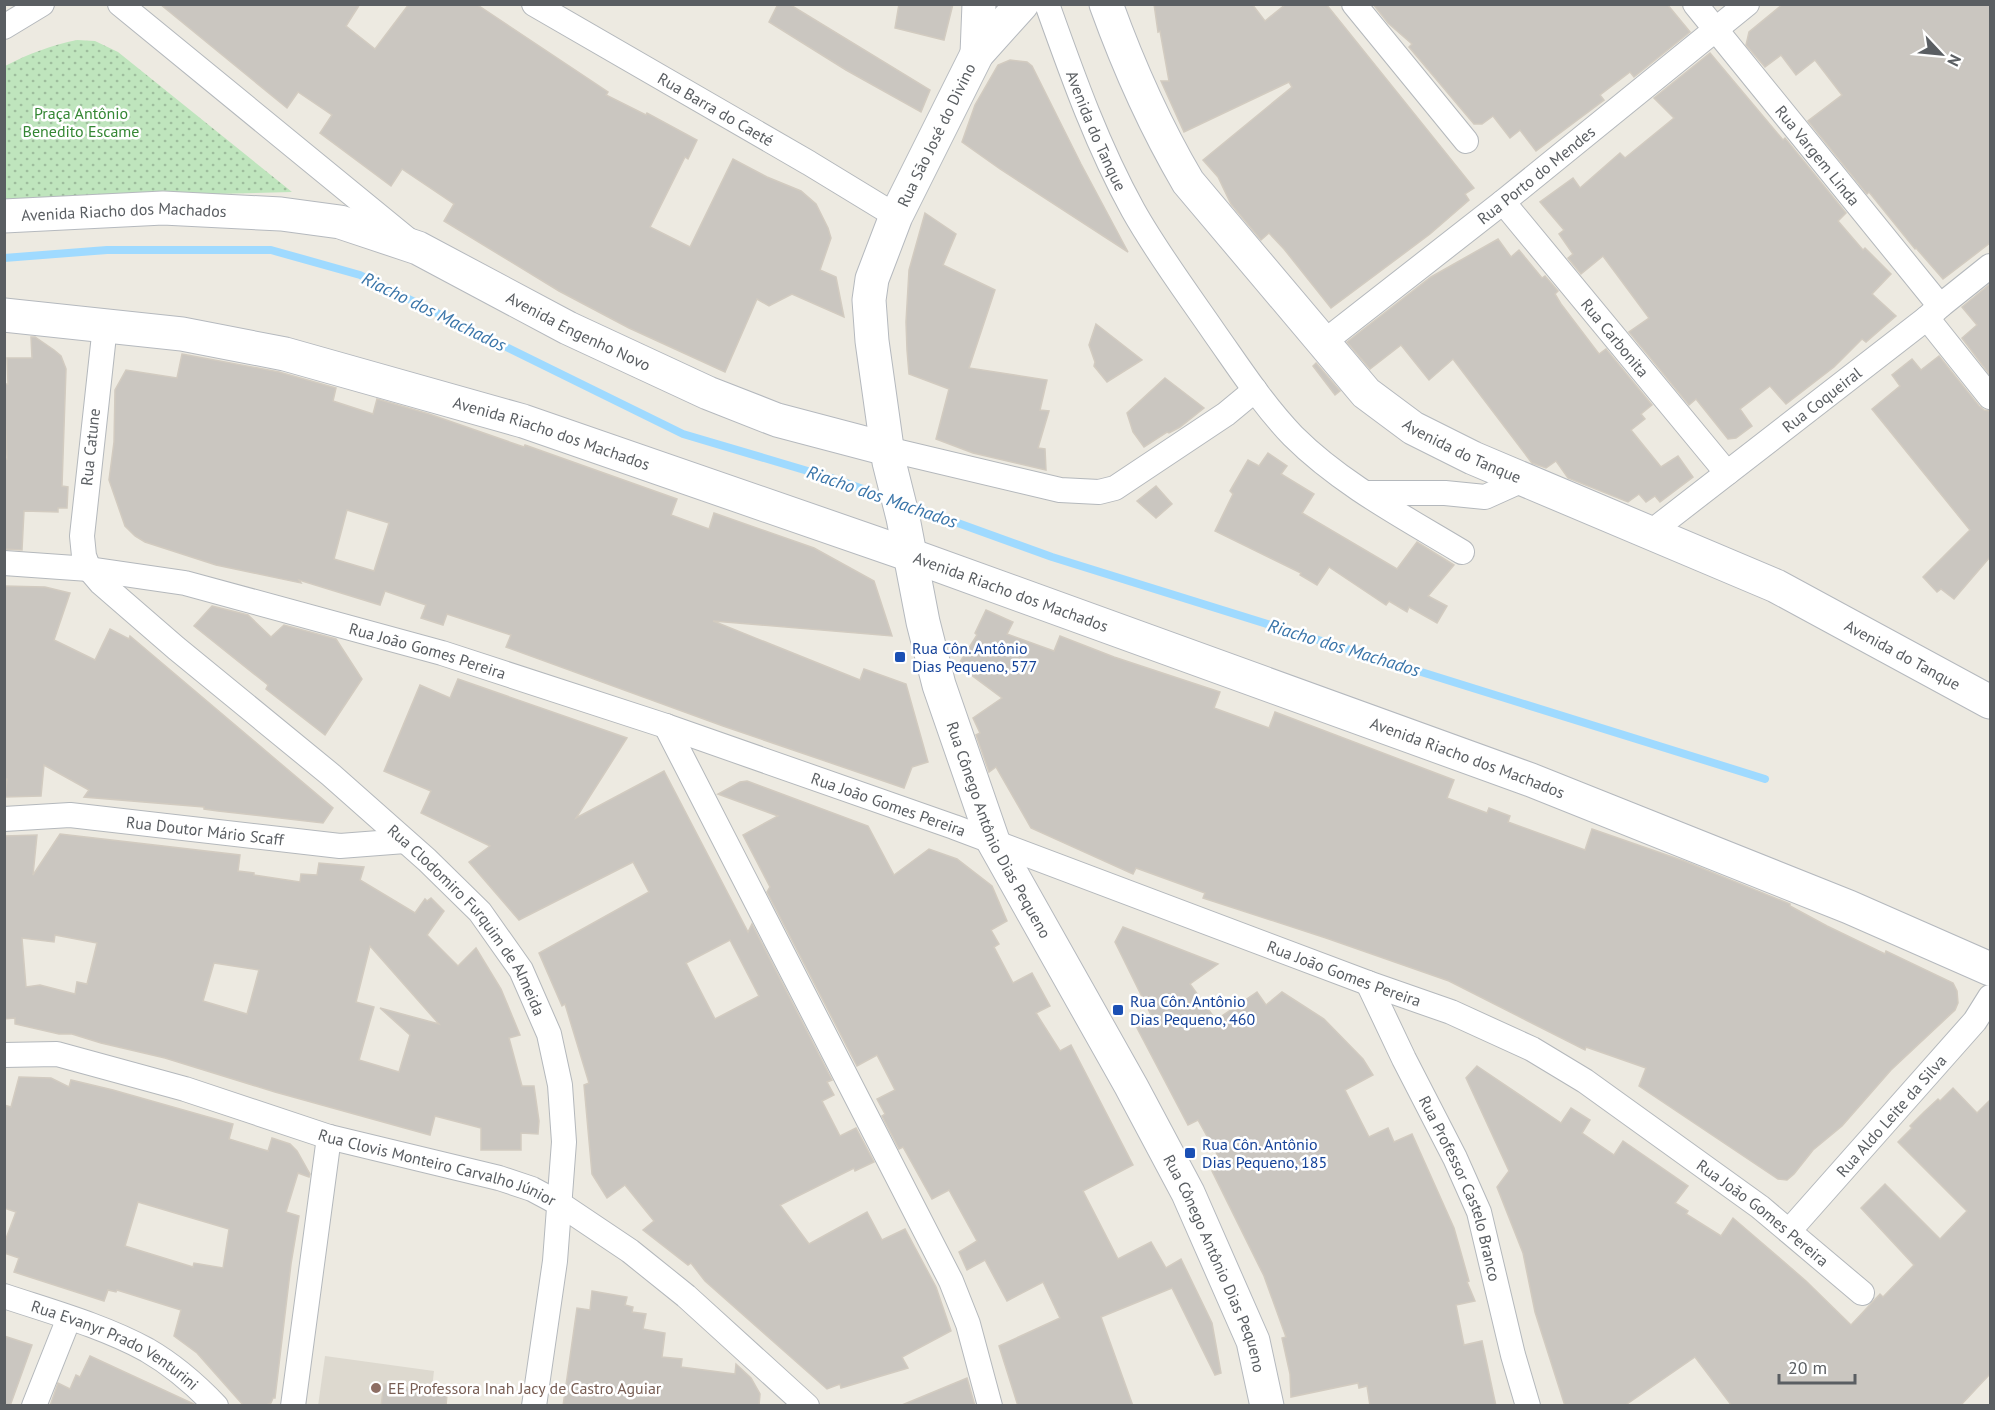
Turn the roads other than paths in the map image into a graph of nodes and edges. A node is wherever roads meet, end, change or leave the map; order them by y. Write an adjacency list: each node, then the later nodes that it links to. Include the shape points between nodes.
1 (42, 4): 11 (street)
2 (120, 4): 18 (street, Avenida Engenho Novo)
3 (534, 4): 17 (street, Rua Barra do Caeté)
4 (979, 4): 13 (main road, Rua São José do Divino)
5 (1022, 4): 13 (main road, Rua São José do Divino)
6 (1047, 4): 24 (street, Avenida do Tanque, via 1106,156 1134,212)
7 (1106, 4): 23 (main road, Avenida do Tanque, via 1137,81 1188,182)
8 (1354, 4): 14 (street)
9 (1695, 4): 12 (street, Rua Vargem Linda)
10 (1747, 4): 12 (street, Rua Porto do Mendes)
11 (4, 27)
12 (1714, 30): 15 (street, Rua Porto do Mendes); 20 (street, Rua Vargem Linda)
13 (977, 54): 17 (main road, Rua São José do Divino)
14 (1466, 141)
15 (1503, 202): 23 (street, Rua Porto do Mendes); 27 (street, Rua Carbonita)
16 (4, 216): 18 (main road, Avenida Riacho dos Machados, via 163,208 281,214 340,222)
17 (896, 216): 26 (main road, Rua Cônego Antônio Dias Pequeno, via 879,255 869,300)
18 (418, 248): 26 (main road, Avenida Engenho Novo, via 568,328 708,393 777,420)
19 (1990, 266): 20 (street, Rua Coqueiral)
20 (1934, 312): 25 (street, Rua Vargem Linda); 27 (street, Rua Coqueiral)
21 (4, 315): 22 (main road, Avenida Riacho dos Machados)
22 (105, 326): 32 (main road, Avenida Riacho dos Machados, via 182,334 285,354 501,415); 34 (street, Rua Catune, via 82,536)
23 (1324, 342): 28 (main road, Avenida do Tanque, via 1366,393 1413,428)
24 (1255, 390): 26 (street, Avenida Engenho Novo, via 1226,414 1115,488 1099,492 1060,490); 29 (street, Avenida do Tanque, via 1293,436)
25 (1990, 397)
26 (888, 455): 32 (main road, Rua Cônego Antônio Dias Pequeno)
27 (1727, 473): 30 (street, Rua Coqueiral)
28 (1525, 479): 29 (street, via 1485,497); 30 (main road, Avenida do Tanque)
29 (1368, 493): 31 (street, Avenida do Tanque)
30 (1651, 532): 35 (main road, Avenida do Tanque, via 1776,586)
31 (1462, 552)
32 (910, 555): 39 (main road, Rua Cônego Antônio Dias Pequeno, via 939,685); 40 (main road, Avenida Riacho dos Machados, via 1532,780)
33 (4, 563): 34 (street, Rua João Gomes Pereira)
34 (89, 569): 36 (street, Rua João Gomes Pereira, via 185,583 230,595 442,653); 38 (street, Rua Clodomiro Furquim de Almeida, via 176,648)
35 (1990, 702)
36 (666, 726): 39 (street, Rua João Gomes Pereira); 57 (street, via 951,1281 969,1324)
37 (4, 819): 38 (street, Rua Doutor Mário Scaff, via 70,815 340,846)
38 (405, 841): 46 (street, Rua Clodomiro Furquim de Almeida, via 480,912 521,970 549,1034 560,1085 564,1142)
39 (993, 841): 41 (street, Rua João Gomes Pereira); 58 (main road, Rua Cônego Antônio Dias Pequeno, via 1188,1193 1253,1341)
40 (1990, 969)
41 (1368, 983): 47 (street, Rua João Gomes Pereira, via 1451,1012 1532,1049 1585,1081); 59 (street, Rua Professor Castelo Branco, via 1479,1212)
42 (1990, 997): 43 (street, Rua Aldo Leite da Silva)
43 (1983, 1027): 47 (street, Rua Aldo Leite da Silva)
44 (4, 1054): 45 (street, Rua Clovis Monteiro Carvalho Júnior, via 57,1054 186,1089)
45 (329, 1137): 46 (street, Rua Clovis Monteiro Carvalho Júnior, via 500,1178); 54 (street)
46 (560, 1204): 51 (street, Rua Clovis Monteiro Carvalho Júnior, via 630,1251 686,1296); 55 (street, Rua Clodomiro Furquim de Almeida)
47 (1789, 1231): 48 (street, Rua João Gomes Pereira)
48 (1862, 1293)
49 (4, 1296): 50 (street, Rua Evanyr Prado Venturini)
50 (69, 1318): 52 (street); 53 (street, Rua Evanyr Prado Venturini, via 148,1351 195,1384)
51 (786, 1396): 56 (street, Rua Clovis Monteiro Carvalho Júnior)
52 (34, 1406)
53 (216, 1406)
54 (293, 1406)
55 (534, 1406)
56 (807, 1406)
57 (990, 1406)
58 (1268, 1406)
59 (1528, 1406)

